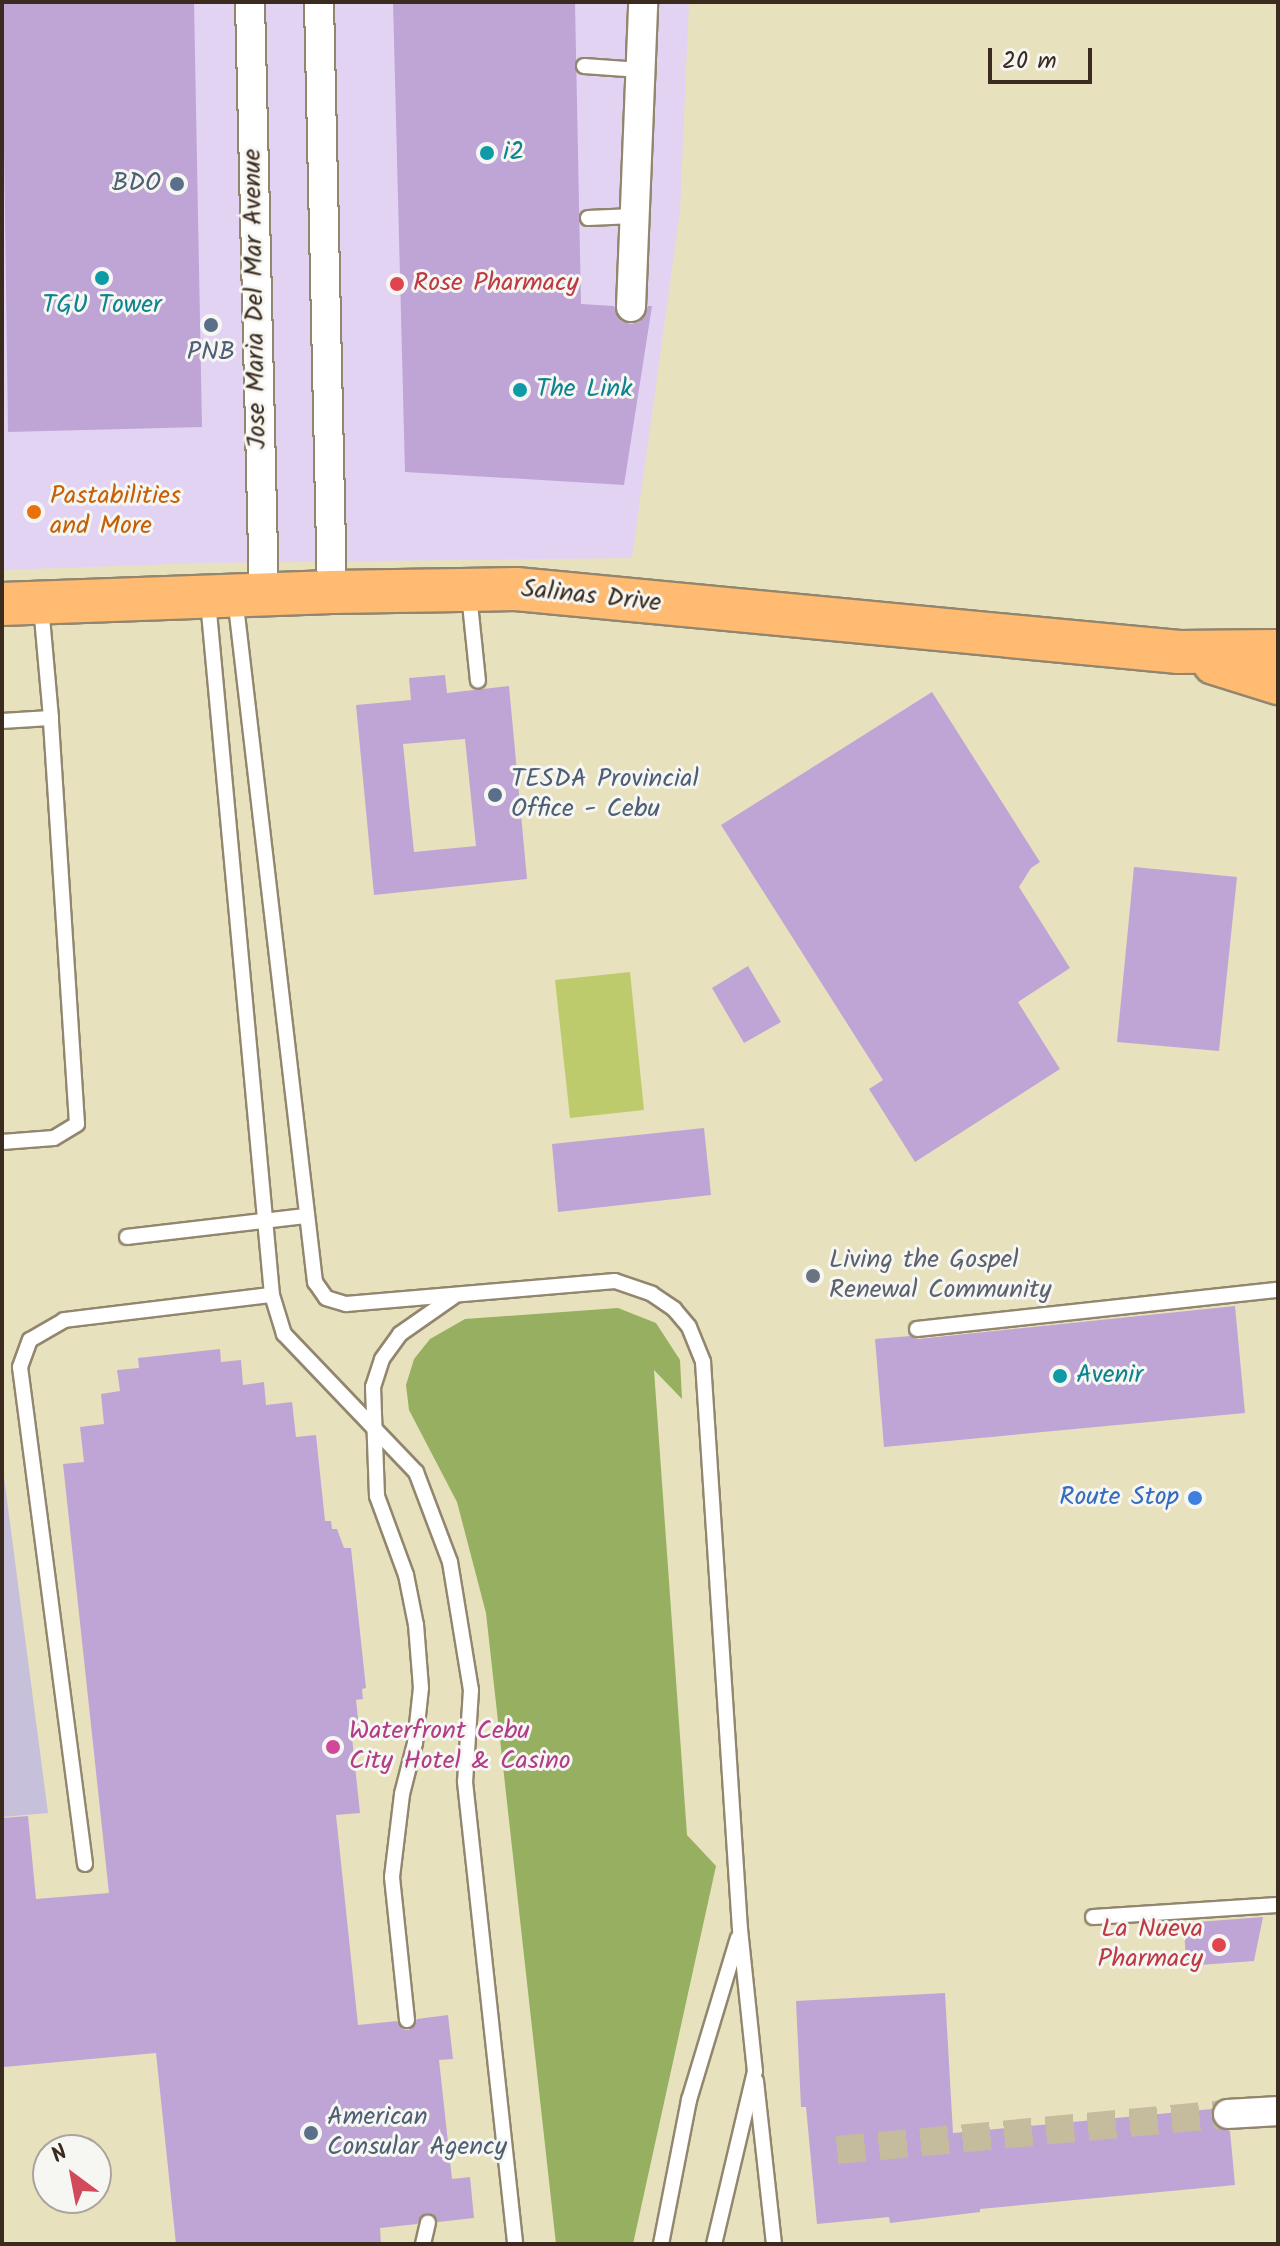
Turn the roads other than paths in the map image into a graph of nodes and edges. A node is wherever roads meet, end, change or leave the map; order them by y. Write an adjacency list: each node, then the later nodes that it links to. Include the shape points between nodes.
1 (250, 2): 11 (street, Jose Maria Del Mar Avenue)
2 (319, 2): 10 (street)
3 (643, 2): 5 (street)
4 (584, 66): 5 (lane)
5 (640, 70): 6 (street)
6 (634, 216): 7 (lane); 8 (street)
7 (588, 218)
8 (631, 307)
9 (468, 590): 10 (main road, Salinas Drive); 14 (main road, Salinas Drive, via 516,589); 15 (lane)
10 (332, 592): 11 (main road, Salinas Drive)
11 (236, 597): 12 (main road, Salinas Drive); 20 (lane); 21 (lane)
12 (21, 603): 17 (lane)
13 (1278, 651): 14 (main road, Salinas Drive)
14 (1179, 652): 16 (main road, Salinas Drive)
15 (478, 681)
16 (1278, 683)
17 (51, 718): 18 (lane); 19 (lane, via 77,1124 54,1138)
18 (2, 721)
19 (2, 1142)
20 (305, 1216): 21 (lane); 25 (lane, via 315,1282 326,1298 346,1304)
21 (266, 1221): 22 (lane); 24 (lane)
22 (127, 1237)
23 (1278, 1290): 26 (lane)
24 (272, 1295): 27 (lane, via 284,1334); 28 (lane, via 64,1320 30,1340 20,1367)
25 (457, 1295): 27 (lane, via 400,1334 382,1359 373,1387); 31 (lane, via 615,1281 652,1294 689,1327 703,1362)
26 (917, 1329)
27 (373, 1427): 32 (lane, via 377,1496 406,1575 421,1688 392,1877); 38 (lane, via 416,1472 450,1562 462,1617 471,1690 465,1782)
28 (85, 1864)
29 (1278, 1905): 30 (lane)
30 (1093, 1917)
31 (740, 1929): 33 (lane); 39 (lane, via 689,2100)
32 (407, 2020)
33 (755, 2071): 40 (lane); 41 (lane)
34 (1278, 2111): 35 (street)
35 (1228, 2114)
36 (423, 2244): 37 (lane, via 428,2223)
37 (431, 2244)
38 (515, 2244)
39 (661, 2244)
40 (714, 2244)
41 (774, 2244)

